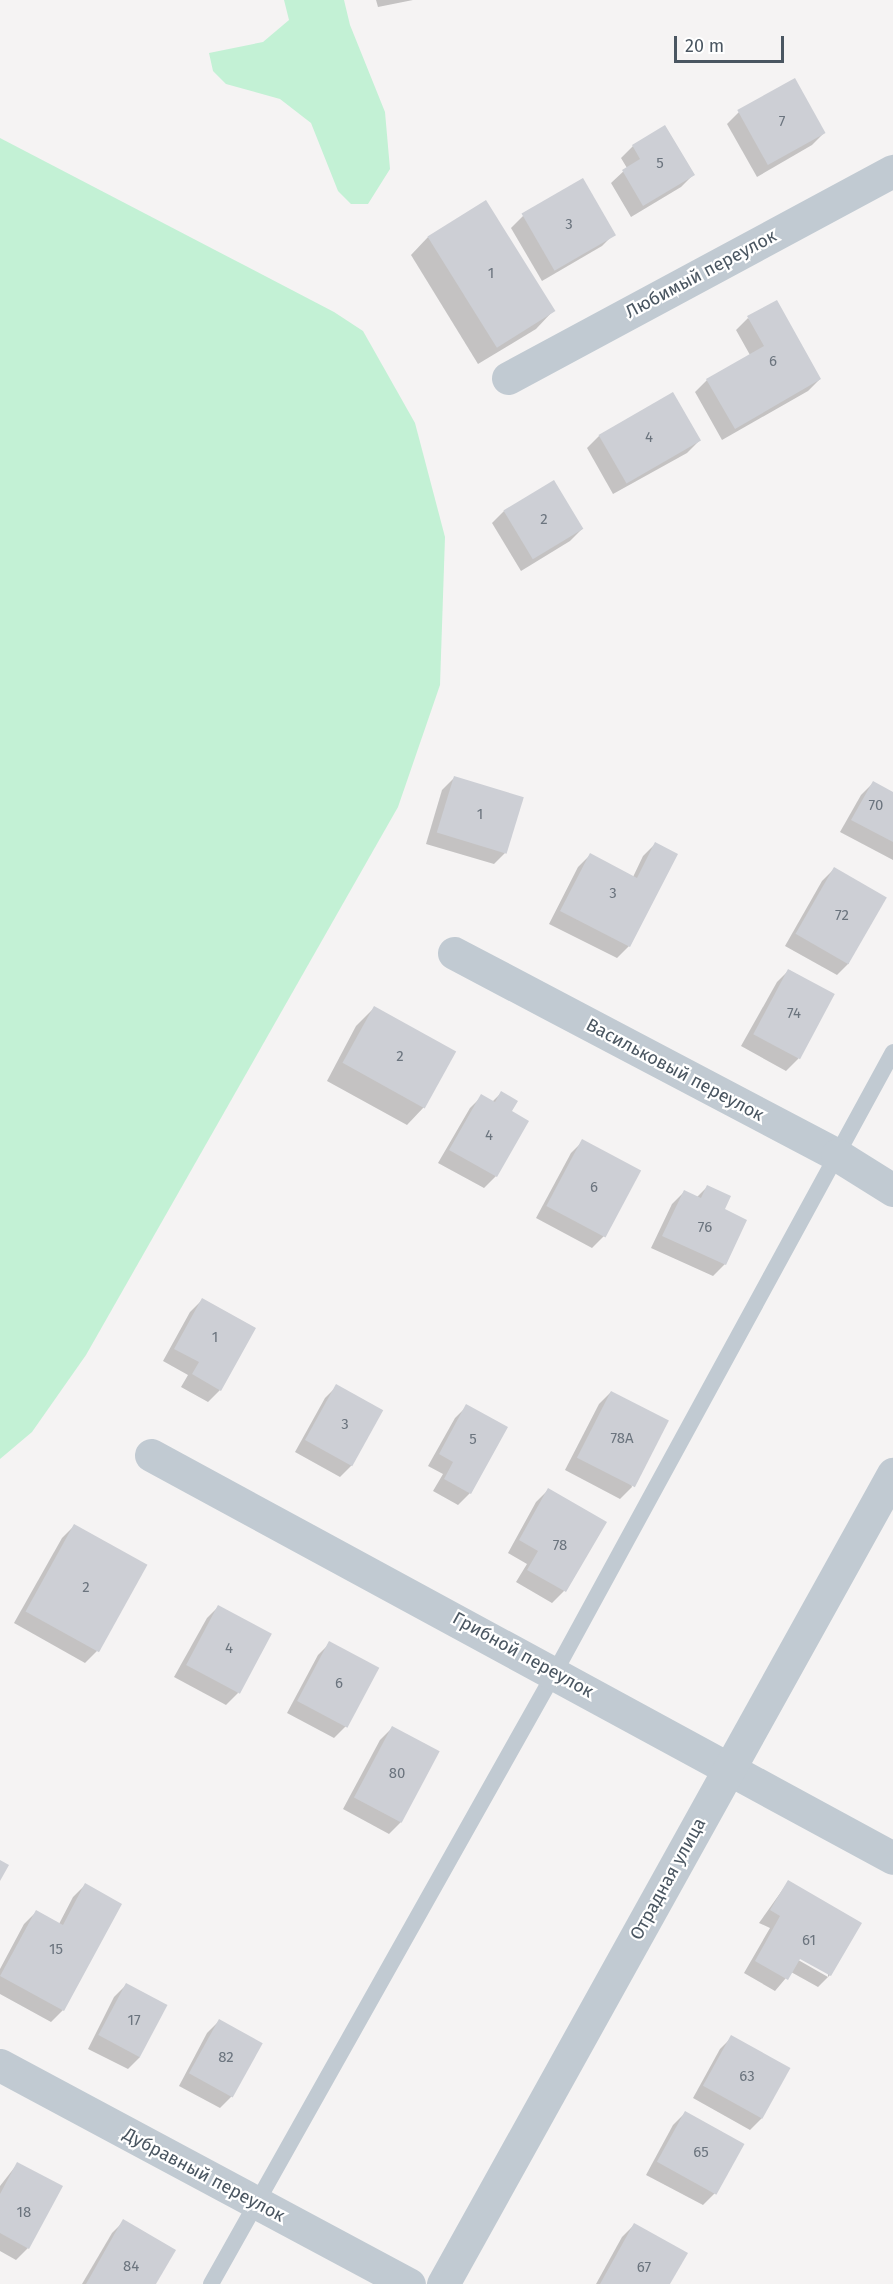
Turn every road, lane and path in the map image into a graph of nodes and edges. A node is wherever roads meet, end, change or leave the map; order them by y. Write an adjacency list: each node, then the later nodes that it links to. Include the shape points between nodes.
1 (893, 171): 2 (street, Любимый переулок)
2 (508, 378)
3 (454, 953): 5 (street, Васильковый переулок)
4 (893, 1052): 5 (lane)
5 (837, 1155): 6 (street, Васильковый переулок); 9 (lane)
6 (893, 1190)
7 (151, 1455): 9 (street, Грибной переулок)
8 (893, 1474): 10 (street, Отрадная улица)
9 (555, 1672): 10 (street, Грибной переулок); 13 (lane)
10 (729, 1771): 11 (street, Грибной переулок); 16 (street, Отрадная улица)
11 (893, 1858)
12 (0, 2065): 13 (street, Дубравный переулок)
13 (256, 2203): 14 (lane); 15 (street, Дубравный переулок)
14 (211, 2284)
15 (409, 2284)
16 (443, 2284)

